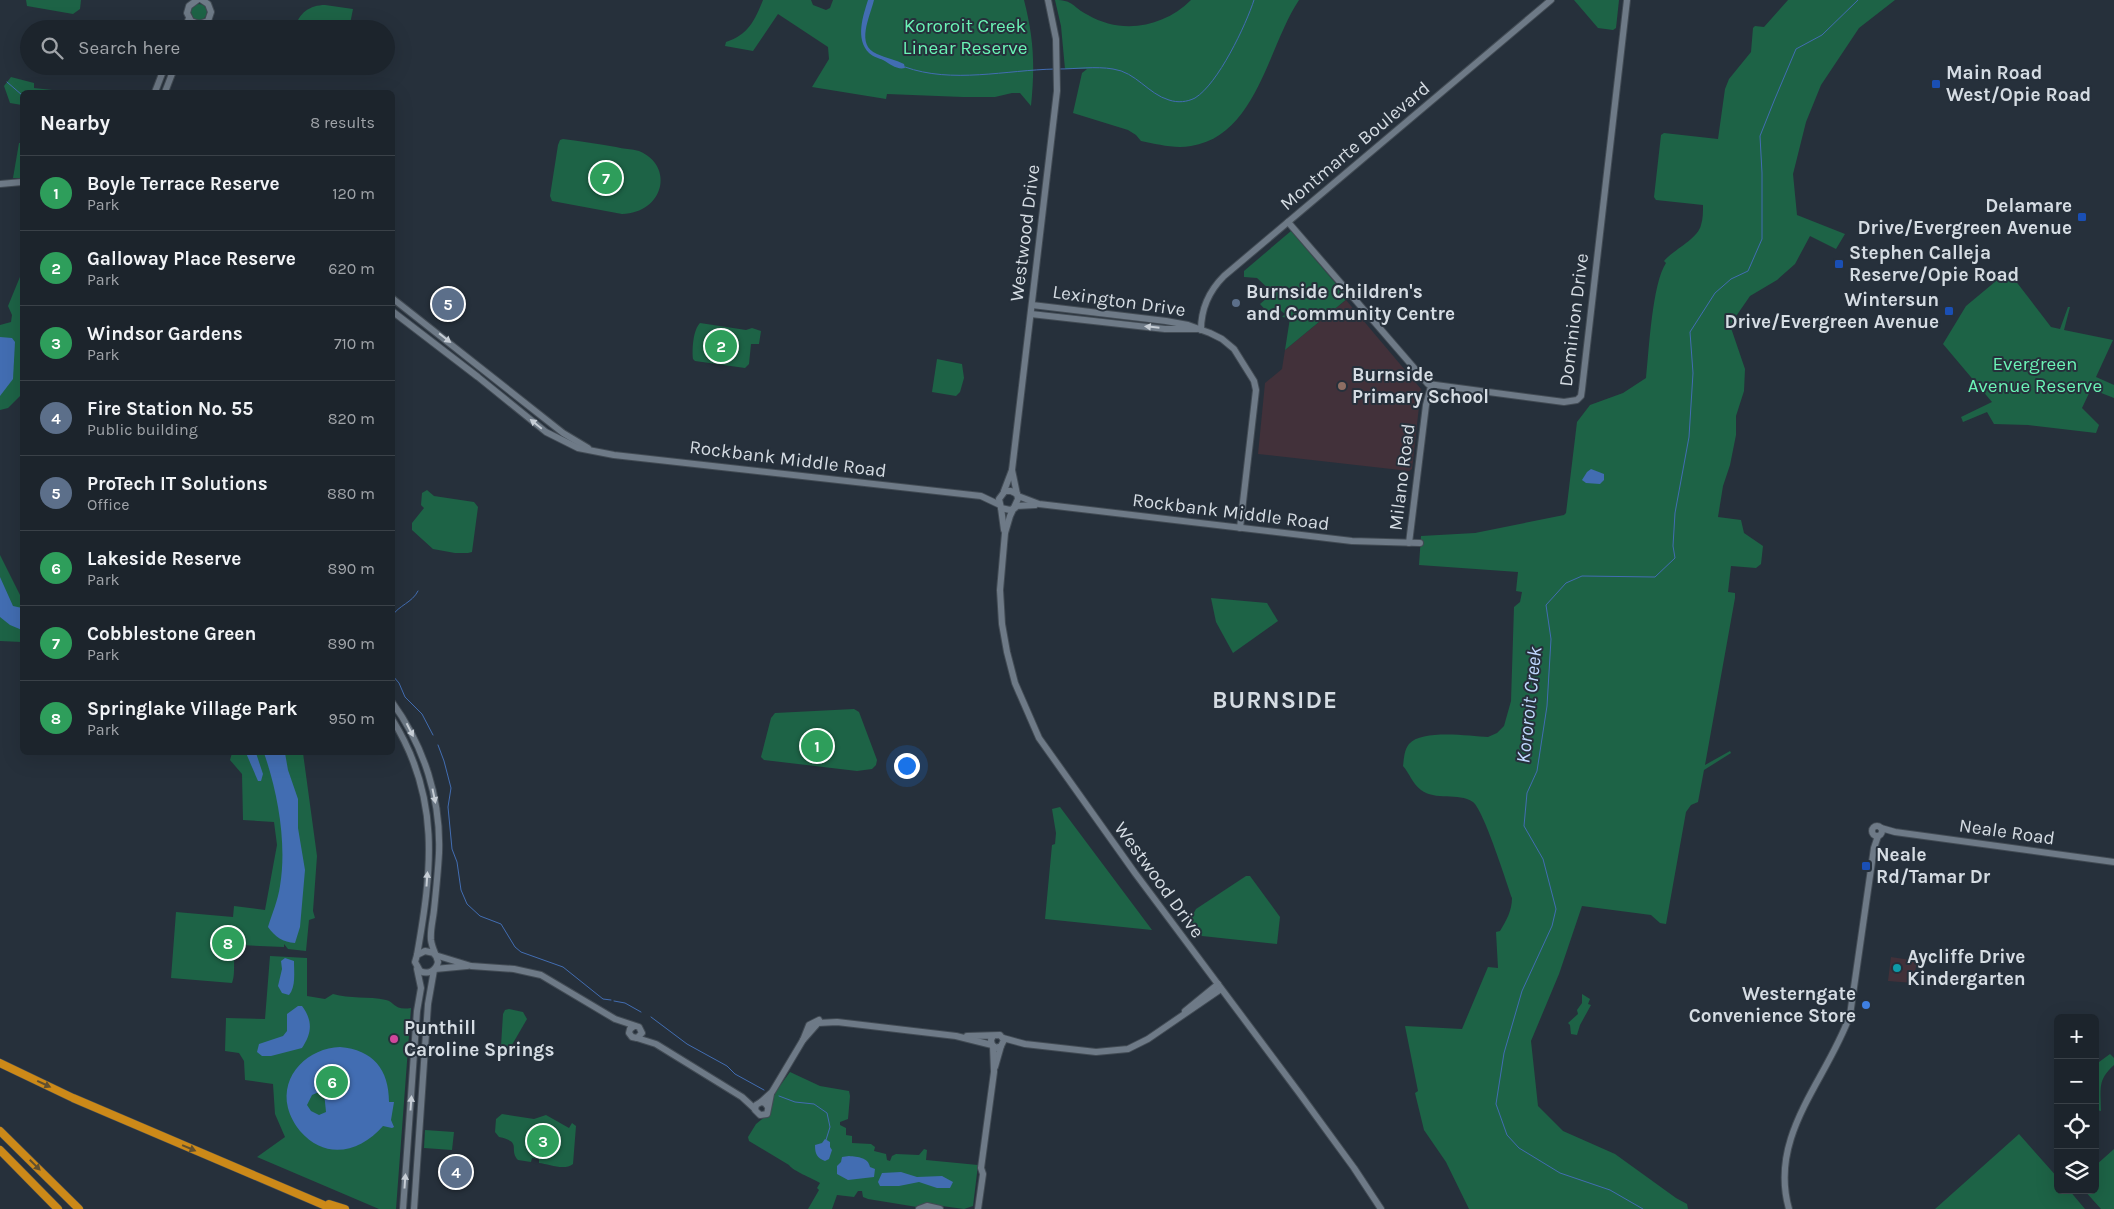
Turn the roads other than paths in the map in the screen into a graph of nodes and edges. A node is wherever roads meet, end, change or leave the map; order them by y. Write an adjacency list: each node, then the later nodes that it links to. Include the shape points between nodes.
1 (195, 0): 8 (street, via 187,9)
2 (202, 0): 7 (street)
3 (213, 0): 7 (street)
4 (1048, 0): 19 (street, Westwood Drive, via 1056,39 1057,91)
5 (1551, 0): 17 (street, Montmarte Boulevard)
6 (1627, 0): 25 (street, Dominion Drive, via 1581,396 1564,402)
7 (210, 7): 10 (street, via 211,16)
8 (189, 18): 9 (street)
9 (191, 20)
10 (208, 20)
11 (162, 75): 13 (street)
12 (172, 75): 14 (street)
13 (156, 90)
14 (166, 90)
15 (20, 182): 16 (street)
16 (0, 184)
17 (1288, 222): 24 (street, Montmarte Boulevard, via 1215,286 1205,304); 25 (street)
18 (395, 300): 22 (street, Rockbank Middle Road)
19 (1032, 305): 21 (street, Westwood Drive); 24 (street, Lexington Drive, via 1166,321)
20 (395, 313): 23 (street, Rockbank Middle Road)
21 (1031, 314): 24 (street, Lexington Drive, one-way to 21); 27 (street, Westwood Drive)
22 (416, 316): 23 (street); 26 (street, Rockbank Middle Road, one-way to 26, via 563,433)
23 (409, 324): 26 (street, Rockbank Middle Road, one-way to 23, via 564,442 546,432)
24 (1201, 330): 34 (street, Lexington Drive, via 1231,346 1256,385)
25 (1431, 386): 36 (street, Milano Road)
26 (591, 450): 30 (street, Rockbank Middle Road)
27 (1012, 470): 28 (street, Westwood Drive); 29 (street, Westwood Drive)
28 (1003, 492): 29 (street, via 1011,490); 30 (street, Rockbank Middle Road); 32 (street, via 999,499)
29 (1017, 495): 31 (street, Rockbank Middle Road); 33 (street)
30 (981, 496): 32 (street, Rockbank Middle Road)
31 (1039, 504): 33 (street, Rockbank Middle Road); 34 (street, Rockbank Middle Road)
32 (1001, 506): 33 (street, via 1010,510); 35 (street, Westwood Drive)
33 (1015, 507): 35 (street, Westwood Drive)
34 (1240, 528): 36 (street, Rockbank Middle Road, via 1352,541)
35 (1005, 533): 48 (street, Westwood Drive, via 1000,590 1004,637 1015,683 1032,724 1046,751)
36 (1409, 543): 37 (street, Rockbank Middle Road)
37 (1420, 543)
38 (395, 706): 40 (street, one-way to 40)
39 (395, 724): 41 (street)
40 (418, 748): 41 (street); 43 (street, one-way to 43, via 432,789 439,832 431,936)
41 (410, 752): 44 (street, one-way to 41, via 424,918 429,830 422,786)
42 (2114, 862): 88 (street, Neale Road, via 1895,832 1878,833 1850,1015 1796,1122 1788,1145 1784,1177)
43 (434, 954): 44 (street, via 425,950); 45 (street); 47 (street, via 438,962)
44 (417, 955): 46 (street)
45 (471, 966): 47 (street); 49 (street, via 514,969 541,976)
46 (418, 969): 47 (street, via 426,973); 62 (street, via 421,988)
47 (435, 969): 63 (street, via 429,989)
48 (1219, 986): 58 (street, via 1193,1009 1148,1040 1120,1051 1096,1052); 87 (street, Westwood Drive, via 1306,1101)
49 (615, 1019): 50 (street); 52 (street)
50 (634, 1026): 51 (street); 52 (street)
51 (642, 1030): 55 (street); 57 (street)
52 (629, 1033): 55 (street)
53 (956, 1036): 54 (street); 59 (street); 65 (street, via 837,1022 818,1024 803,1040)
54 (993, 1036): 56 (street); 59 (street)
55 (637, 1038): 57 (street)
56 (1003, 1038): 58 (street); 60 (street)
57 (656, 1044): 66 (street)
58 (1025, 1044): 60 (street)
59 (992, 1045): 60 (street, via 996,1048); 64 (street)
60 (1002, 1046): 64 (street)
61 (0, 1063): 74 (highway, one-way to 74, via 82,1102)
62 (413, 1068): 63 (street); 72 (street, one-way to 62)
63 (423, 1068): 73 (street)
64 (994, 1072): 75 (street)
65 (772, 1092): 67 (street); 68 (street)
66 (742, 1097): 67 (street); 69 (street)
67 (761, 1102): 68 (street); 69 (street)
68 (768, 1107): 69 (street, via 768,1113 763,1116)
69 (755, 1109)
70 (0, 1131): 79 (highway, one-way to 79)
71 (0, 1150): 78 (highway)
72 (407, 1152): 73 (street); 82 (street, one-way to 72)
73 (417, 1153): 76 (street)
74 (308, 1199): 80 (highway); 81 (highway)
75 (978, 1199): 85 (street); 86 (street)
76 (414, 1207)
77 (931, 1208): 83 (street); 84 (street)
78 (58, 1209)
79 (79, 1209)
80 (333, 1209)
81 (346, 1209)
82 (403, 1209)
83 (919, 1209)
84 (940, 1209)
85 (973, 1209)
86 (978, 1209)
87 (1381, 1209)
88 (1790, 1209)

